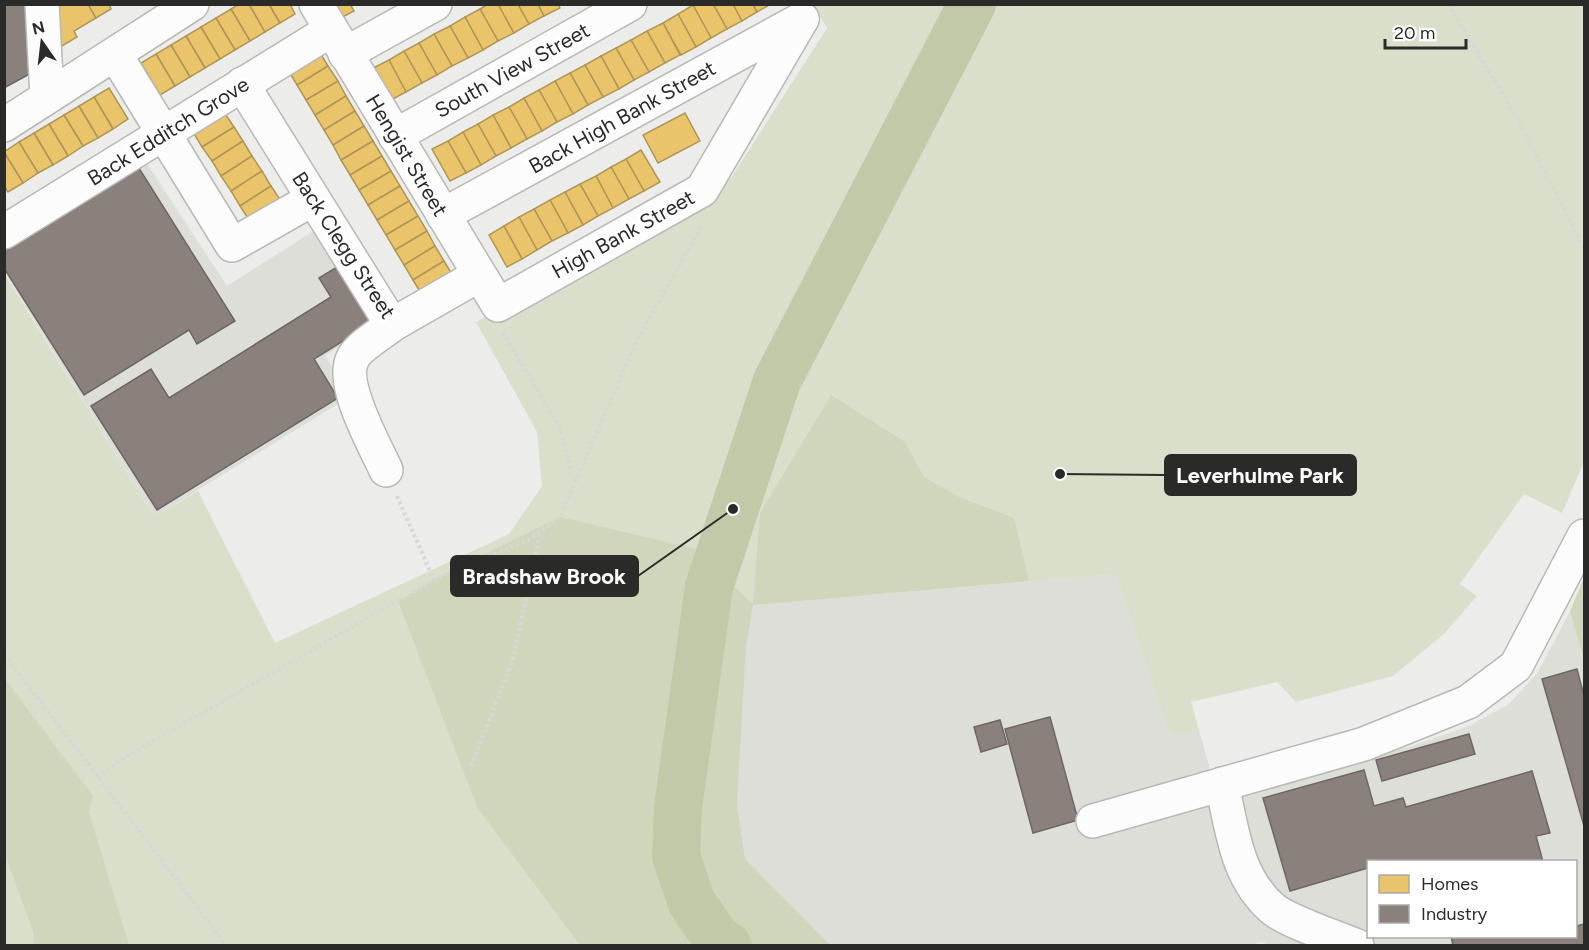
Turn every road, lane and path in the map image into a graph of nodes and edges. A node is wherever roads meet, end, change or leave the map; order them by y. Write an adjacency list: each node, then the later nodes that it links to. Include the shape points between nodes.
1 (42, 4): 10 (street)
2 (192, 4): 8 (street)
3 (435, 4): 7 (street, Back Edditch Grove)
4 (630, 4): 13 (street, South View Street)
5 (1448, 4): 18 (path, via 1515,114)
6 (797, 12): 15 (street, Back High Bank Street); 20 (street, High Bank Street, via 702,190)
7 (331, 29): 9 (street, Back Edditch Grove); 13 (street, Hengist Street)
8 (115, 54): 10 (street); 12 (street)
9 (242, 84): 12 (street, Back Edditch Grove); 14 (street, Back Clegg Street)
10 (47, 97): 11 (street)
11 (4, 125)
12 (163, 134): 14 (street, via 232,245); 17 (street, Back Edditch Grove)
13 (395, 136): 15 (street, Hengist Street)
14 (313, 199): 21 (street, Back Clegg Street)
15 (443, 215): 19 (street, Hengist Street)
16 (705, 219): 23 (path, via 636,342)
17 (4, 232)
18 (1584, 249)
19 (479, 275): 20 (street, Hengist Street); 21 (street, Back Clegg Street)
20 (498, 305): 23 (path, via 500,328 559,425)
21 (392, 325): 22 (street, via 353,357 348,373 358,407)
22 (386, 470): 26 (path)
23 (574, 483): 24 (path, via 560,517)
24 (540, 532): 26 (path); 28 (path, via 513,660)
25 (1584, 536): 30 (street, via 1516,666 1468,702 1364,744)
26 (434, 580): 29 (path)
27 (4, 654): 29 (path)
28 (471, 766)
29 (97, 777): 32 (path)
30 (1222, 784): 31 (street); 33 (street, via 1242,867 1253,887 1275,910)
31 (1093, 821)
32 (227, 945)
33 (1357, 945)

